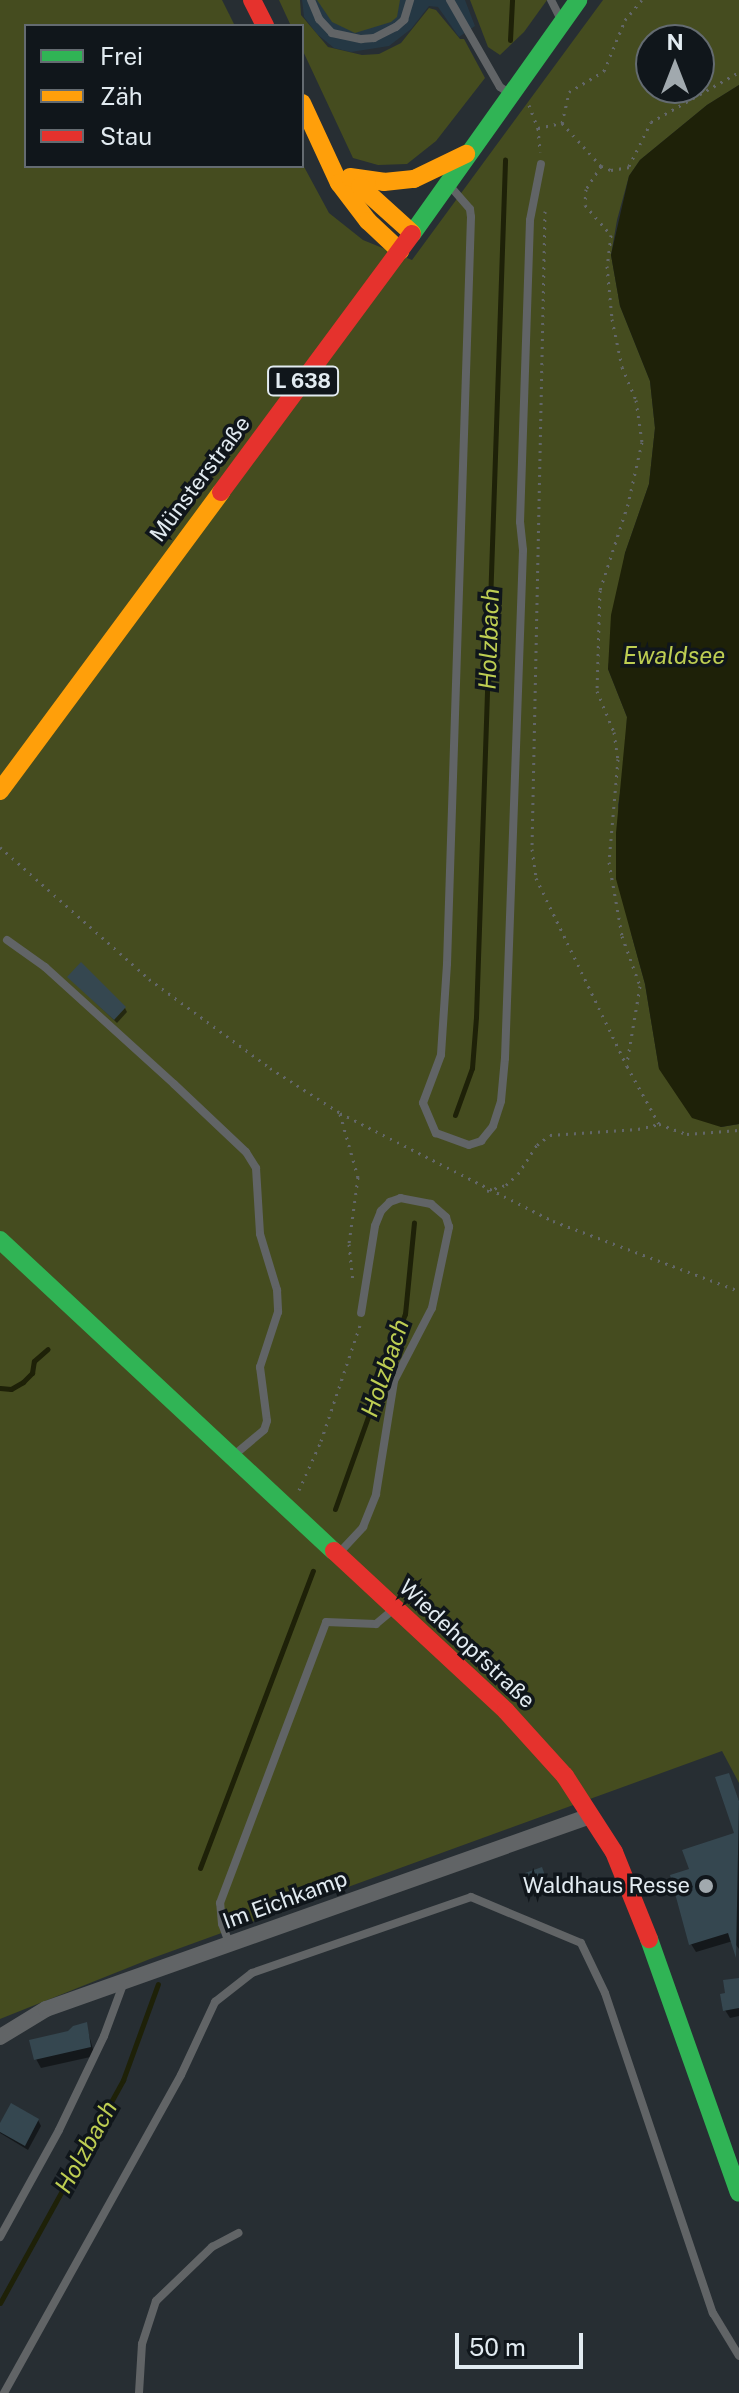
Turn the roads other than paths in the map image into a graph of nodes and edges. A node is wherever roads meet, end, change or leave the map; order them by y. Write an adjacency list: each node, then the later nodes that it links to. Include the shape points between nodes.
1 (252, 0): 8 (main road)
2 (311, 0): 3 (lane, via 332,33 361,39 396,27)
3 (410, 0)
4 (450, 0): 9 (lane, via 500,87)
5 (551, 0): 7 (lane)
6 (578, 0): 7 (main road, Münsterstraße / L 638)
7 (562, 22): 9 (main road, Münsterstraße / L 638)
8 (264, 24)
9 (510, 94): 12 (main road, Münsterstraße / L 638)
10 (304, 107): 11 (main road)
11 (311, 121): 14 (main road); 17 (main road, via 339,183)
12 (466, 154): 14 (main road, via 414,179); 15 (main road, Münsterstraße / L 638)
13 (541, 164): 15 (lane, via 530,220 505,1058 493,1126 481,1141 469,1145 436,1133 423,1103 441,1055 447,964 471,217)
14 (350, 177): 16 (main road)
15 (447, 182): 16 (main road, Münsterstraße / L 638)
16 (412, 233): 17 (main road, Münsterstraße / L 638)
17 (400, 251): 18 (main road, Münsterstraße / L 638)
18 (0, 791)
19 (7, 940): 22 (lane, via 45,967 174,1084 246,1152 256,1168 260,1234 278,1312 260,1367 264,1430)
20 (0, 1240): 22 (main road, Wiedehopfstraße)
21 (361, 1313): 23 (lane, via 381,1211 401,1198 431,1204 449,1227 432,1308 394,1381 376,1494 363,1527)
22 (231, 1457): 23 (main road, Wiedehopfstraße)
23 (337, 1556): 24 (main road, Wiedehopfstraße)
24 (394, 1609): 25 (main road, Wiedehopfstraße, via 506,1711 565,1776); 26 (lane, via 376,1624 326,1622 220,1903)
25 (590, 1816): 26 (street, Im Eichkamp); 29 (main road, Wiedehopfstraße, via 614,1852 645,1928)
26 (229, 1943): 27 (street, Im Eichkamp)
27 (124, 1981): 28 (street, Im Eichkamp, via 46,2009); 31 (lane, via 66,2117)
28 (0, 2037)
29 (739, 2193)
30 (238, 2233): 34 (lane, via 212,2247 156,2301 142,2344)
31 (0, 2237)
32 (739, 2356): 33 (lane, via 713,2313 605,1993 581,1943 471,1897 252,1973 215,2002 181,2075)
33 (4, 2393)
34 (139, 2393)

